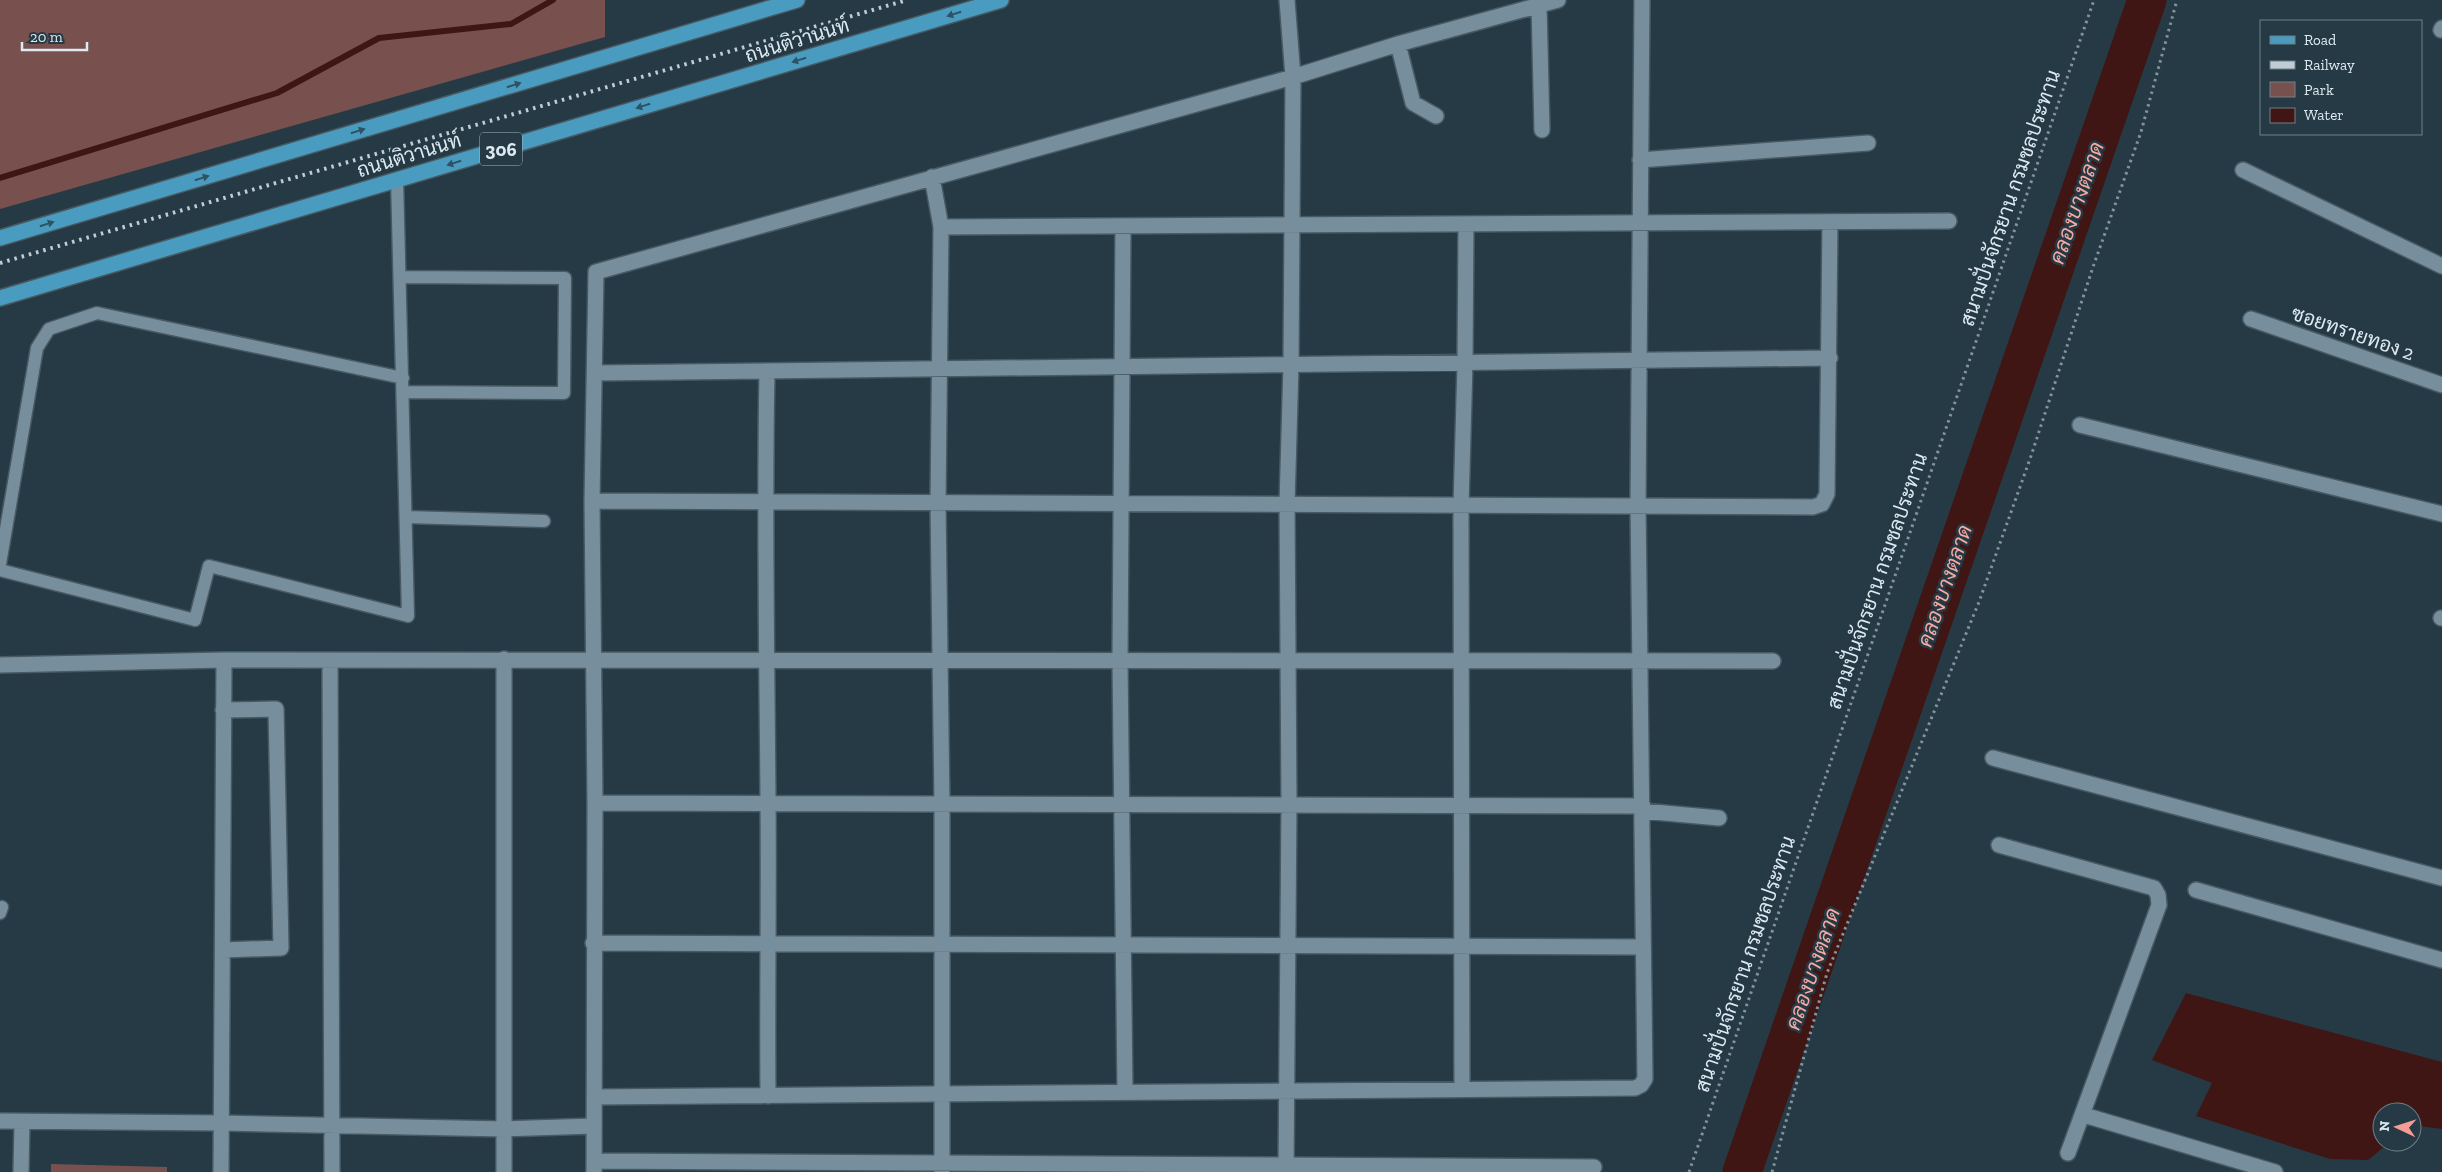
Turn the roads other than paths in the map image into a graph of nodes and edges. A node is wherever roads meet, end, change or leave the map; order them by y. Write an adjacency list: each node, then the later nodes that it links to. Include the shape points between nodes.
1 (797, 0): 23 (main road, ถนนติวานนท์, one-way to 1)
2 (1001, 0): 15 (main road, ถนนติวานนท์ / 306, one-way to 15)
3 (1287, 0): 8 (street)
4 (1558, 0): 6 (street)
5 (1642, 0): 12 (street)
6 (1539, 5): 7 (street); 10 (street)
7 (1398, 44): 8 (street); 9 (street, via 1413,103)
8 (1293, 77): 14 (street); 19 (street)
9 (1436, 116)
10 (1542, 130)
11 (1868, 143): 12 (street)
12 (1640, 160): 18 (street)
13 (2243, 170): 24 (street)
14 (932, 177): 22 (street); 35 (street, via 596,272)
15 (398, 179): 25 (lane); 26 (main road, ถนนติวานนท์ / 306)
16 (1949, 221): 17 (street)
17 (1830, 222): 18 (street); 28 (street)
18 (1639, 223): 20 (street); 29 (street)
19 (1292, 224): 20 (street); 21 (street); 31 (street)
20 (1466, 224): 30 (street)
21 (1123, 226): 22 (street); 32 (street)
22 (941, 227): 33 (street)
23 (0, 238)
24 (2442, 266)
25 (400, 276): 36 (lane); 38 (lane, via 565,278 564,393)
26 (0, 298)
27 (2251, 319): 37 (street, ซอยทรายทอง 2)
28 (1830, 358): 29 (street); 46 (street, via 1827,494 1822,504 1813,507)
29 (1640, 360): 30 (street); 46 (street)
30 (1465, 363): 31 (street); 45 (street)
31 (1291, 364): 32 (street); 44 (street)
32 (1124, 367): 33 (street); 43 (street)
33 (941, 370): 34 (street); 42 (street)
34 (768, 372): 35 (street); 41 (street)
35 (595, 374): 40 (street)
36 (403, 378): 38 (lane); 50 (lane, via 97,313 48,329 37,348)
37 (2442, 385)
38 (403, 392): 48 (lane)
39 (2080, 425): 47 (street)
40 (592, 501): 41 (street); 54 (street)
41 (764, 503): 42 (street); 56 (street)
42 (938, 504): 43 (street); 57 (street)
43 (1120, 504): 44 (street); 58 (street)
44 (1287, 504): 45 (street); 55 (street)
45 (1461, 506): 46 (street); 59 (street)
46 (1638, 506): 60 (street)
47 (2442, 514)
48 (406, 517): 49 (lane); 51 (lane, via 408,616 209,566 195,620)
49 (544, 521)
50 (0, 564)
51 (0, 570)
52 (224, 660): 62 (street); 63 (street); 64 (street)
53 (504, 660): 54 (street); 62 (street); 98 (street)
54 (593, 660): 56 (street); 66 (street)
55 (1288, 660): 58 (street); 59 (street); 68 (street)
56 (766, 661): 57 (street); 67 (street)
57 (940, 661): 58 (street); 69 (street)
58 (1120, 661): 70 (street)
59 (1462, 661): 60 (street); 71 (street)
60 (1640, 661): 61 (street); 72 (street)
61 (1773, 661)
62 (330, 662): 96 (street)
63 (0, 665)
64 (223, 710): 84 (street); 84 (street, via 276,709 282,948)
65 (1993, 758): 75 (street)
66 (594, 803): 67 (street); 77 (street)
67 (768, 804): 69 (street); 78 (street)
68 (1289, 804): 70 (street); 71 (street); 81 (street)
69 (942, 805): 70 (street); 79 (street)
70 (1122, 805): 80 (street)
71 (1463, 806): 72 (street); 82 (street)
72 (1643, 808): 73 (street); 83 (street)
73 (1719, 818)
74 (1999, 844): 92 (street, via 2154,888 2158,895 2159,905)
75 (2442, 878)
76 (2196, 890): 85 (street)
77 (593, 943): 78 (street); 91 (street)
78 (766, 944): 79 (street); 90 (street)
79 (940, 945): 80 (street); 89 (street)
80 (1122, 945): 81 (street); 88 (street)
81 (1286, 945): 82 (street); 87 (street)
82 (1461, 947): 83 (street); 86 (street)
83 (1642, 947): 86 (street, via 1645,1079 1641,1085 1635,1088)
84 (223, 950): 95 (street)
85 (2442, 960)
86 (1462, 1089): 87 (street)
87 (1287, 1090): 88 (street); 105 (street)
88 (1125, 1092): 89 (street)
89 (942, 1094): 90 (street); 103 (street)
90 (768, 1096): 91 (street)
91 (594, 1097): 97 (street)
92 (2084, 1115): 99 (street); 111 (street)
93 (0, 1122): 94 (street)
94 (22, 1122): 95 (street); 107 (street)
95 (222, 1123): 96 (street); 108 (street)
96 (332, 1125): 98 (street); 109 (street)
97 (594, 1126): 98 (street); 100 (street)
98 (504, 1129): 110 (street)
99 (2068, 1153)
100 (594, 1166): 101 (street)
101 (766, 1167): 103 (street)
102 (1594, 1167): 106 (street)
103 (942, 1168): 104 (street)
104 (1111, 1169): 105 (street)
105 (1286, 1169): 106 (street)
106 (1468, 1170)
107 (21, 1172)
108 (222, 1172)
109 (332, 1172)
110 (504, 1172)
111 (2275, 1172)

